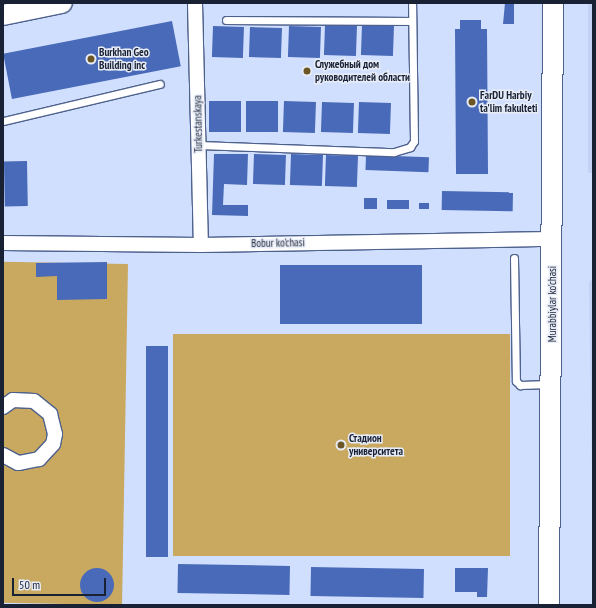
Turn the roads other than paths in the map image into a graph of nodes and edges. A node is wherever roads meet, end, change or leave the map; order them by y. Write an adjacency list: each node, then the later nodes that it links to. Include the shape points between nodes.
1 (62, 3): 5 (street)
2 (196, 3): 10 (street, Turkestanskaya)
3 (412, 3): 7 (lane)
4 (554, 3): 11 (street, Murabbiylar ko'chasi)
5 (3, 15)
6 (226, 20): 7 (lane)
7 (412, 21): 10 (lane, via 414,141 410,147 394,152)
8 (160, 84): 9 (lane)
9 (3, 121)
10 (199, 145): 13 (street, Turkestanskaya)
11 (552, 239): 13 (street, Bobur ko'chasi); 15 (street, Murabbiylar ko'chasi)
12 (3, 243): 13 (street, Bobur ko'chasi)
13 (201, 245)
14 (514, 258): 15 (lane, via 516,381 520,385)
15 (551, 384): 18 (street, Murabbiylar ko'chasi)
16 (3, 406): 17 (street, via 13,400 34,401 50,414 55,434 53,444 39,459 18,463)
17 (3, 456)
18 (549, 605)

